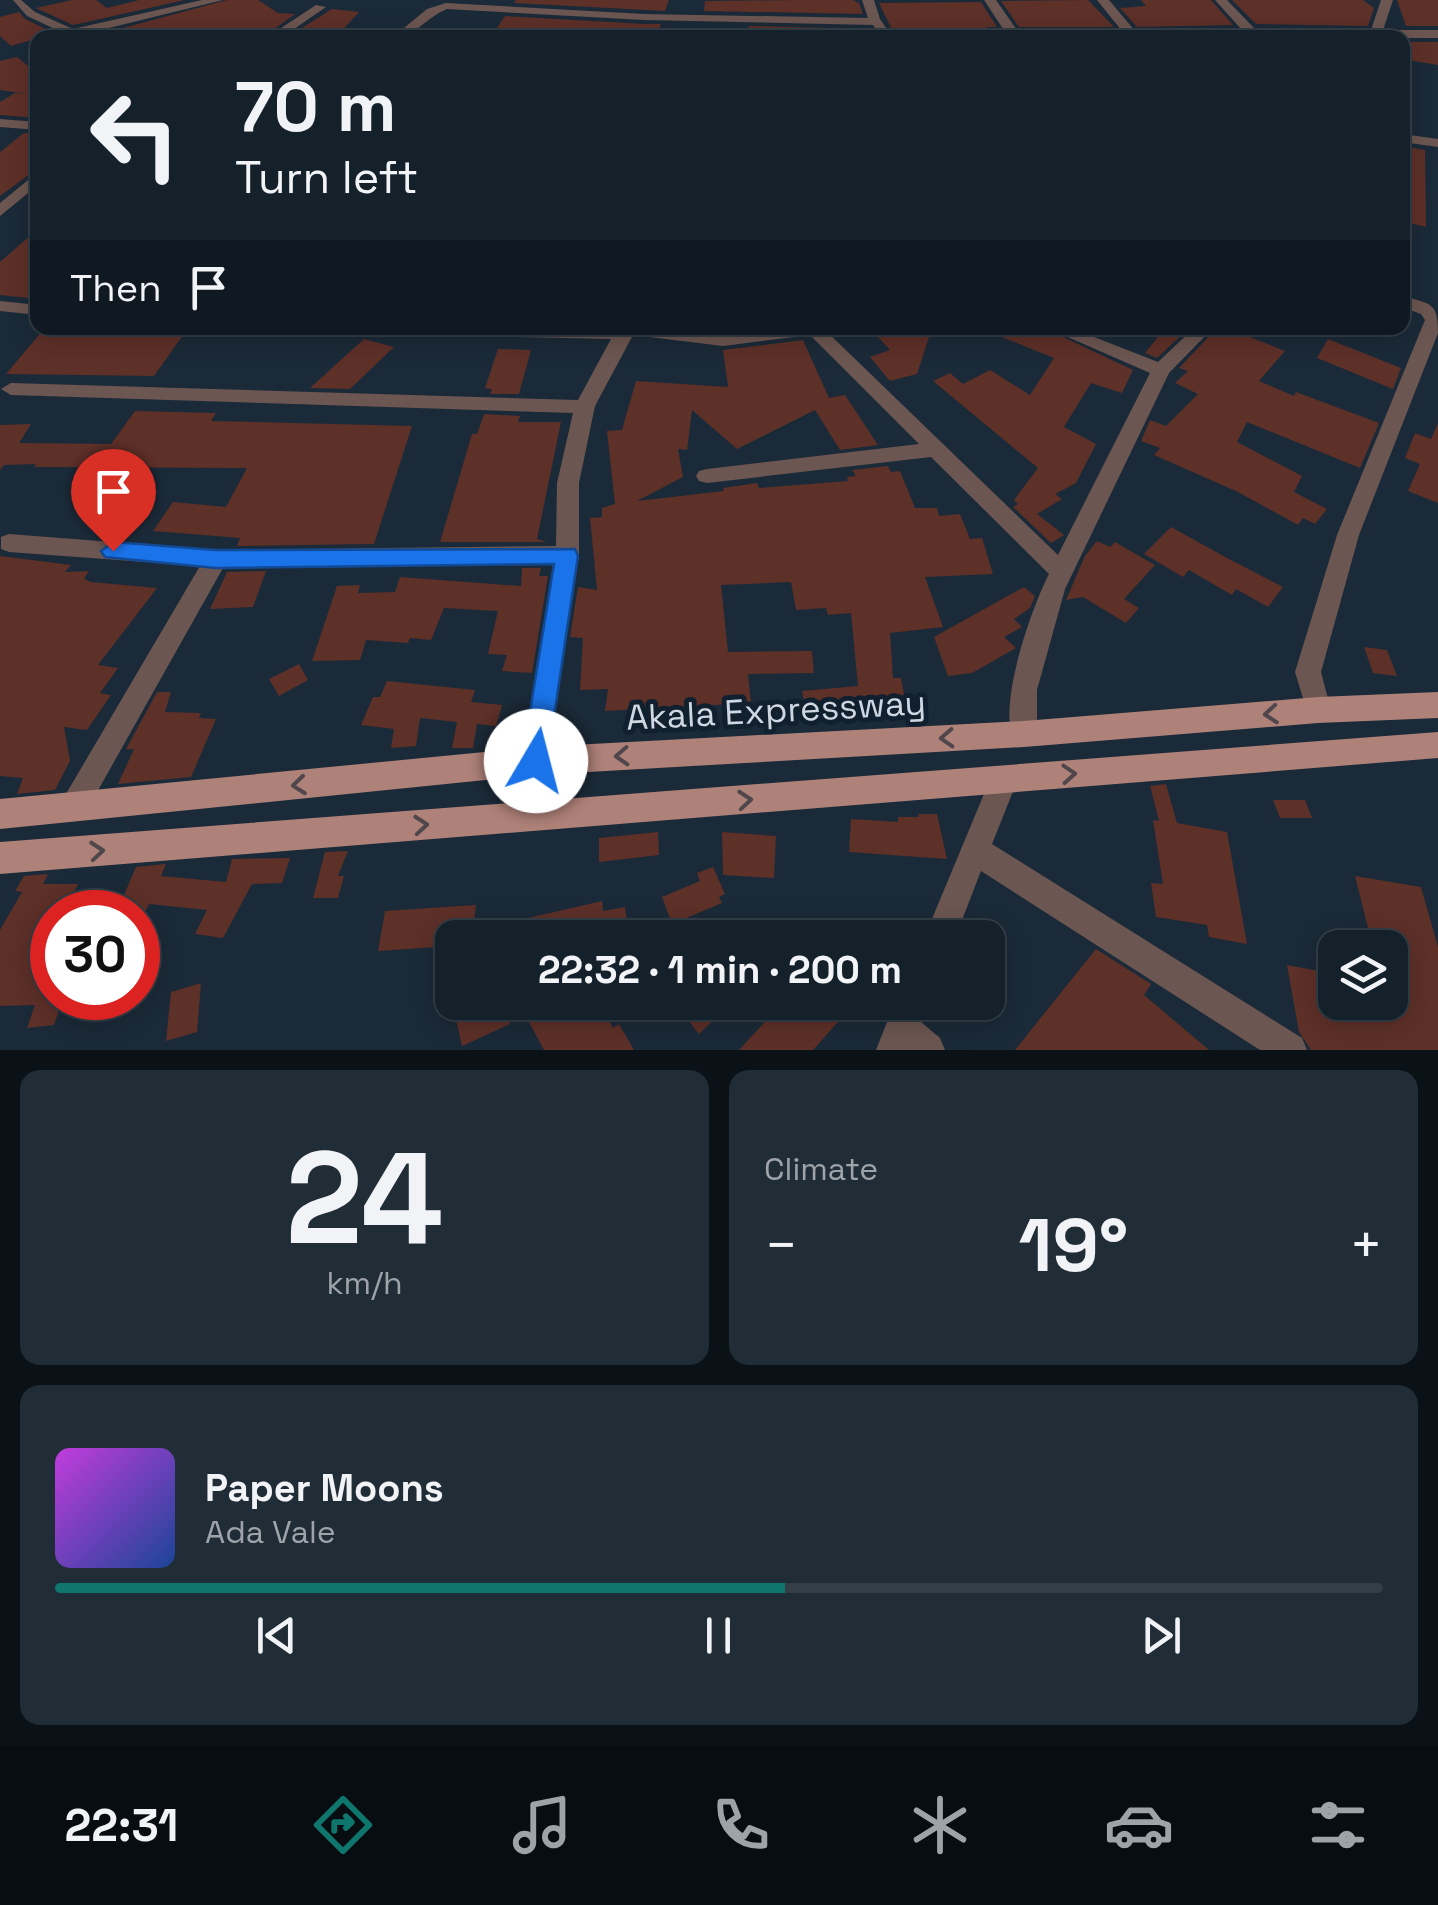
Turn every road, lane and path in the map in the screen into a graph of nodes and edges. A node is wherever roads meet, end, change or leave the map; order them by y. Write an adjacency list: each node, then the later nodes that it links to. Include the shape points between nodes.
1 (217, 0): 14 (street)
2 (868, 0): 12 (street)
3 (990, 0): 19 (street)
4 (1104, 0): 20 (street)
5 (1221, 0): 21 (street)
6 (1387, 0): 22 (street)
7 (21, 1): 9 (street); 13 (street, via 31,14)
8 (549, 5): 11 (street); 16 (street, via 442,6)
9 (0, 6)
10 (320, 7): 15 (street)
11 (675, 18): 12 (street); 17 (street)
12 (876, 22): 18 (street)
13 (66, 30)
14 (85, 30)
15 (284, 30)
16 (409, 30)
17 (671, 30)
18 (882, 30)
19 (1011, 30)
20 (1127, 30)
21 (1249, 30)
22 (1376, 30)
23 (1410, 34): 24 (street)
24 (1438, 34)
25 (0, 123): 26 (street)
26 (30, 125)
27 (1410, 139): 28 (street)
28 (1438, 143)
29 (30, 183): 30 (street)
30 (0, 211)
31 (1410, 304): 50 (street, via 1428,310 1434,320 1348,534 1312,655 1308,672)
32 (0, 306): 33 (street)
33 (30, 309)
34 (623, 335): 42 (street)
35 (665, 335): 36 (street)
36 (745, 335)
37 (820, 335): 43 (street)
38 (1074, 335): 40 (street)
39 (1197, 335): 40 (street)
40 (1161, 370): 48 (street)
41 (10, 389): 42 (street)
42 (585, 406): 46 (street, via 568,484)
43 (938, 449): 44 (street); 48 (street)
44 (707, 476)
45 (10, 543): 47 (street)
46 (567, 556): 47 (street); 53 (street)
47 (216, 559): 55 (street)
48 (1062, 572): 51 (street, via 1024,690)
49 (1438, 705): 50 (main road, Akala Expressway)
50 (1318, 710): 51 (main road, Akala Expressway, one-way to 51)
51 (1024, 734): 53 (main road, Akala Expressway, one-way to 53)
52 (1438, 746): 54 (main road, one-way to 52)
53 (536, 761): 55 (main road, Akala Expressway, one-way to 55)
54 (1004, 779): 57 (street); 58 (main road, one-way to 54)
55 (73, 808): 56 (main road, Akala Expressway)
56 (0, 814)
57 (975, 850): 59 (street); 60 (street)
58 (0, 858)
59 (946, 920)
60 (1290, 1050)

